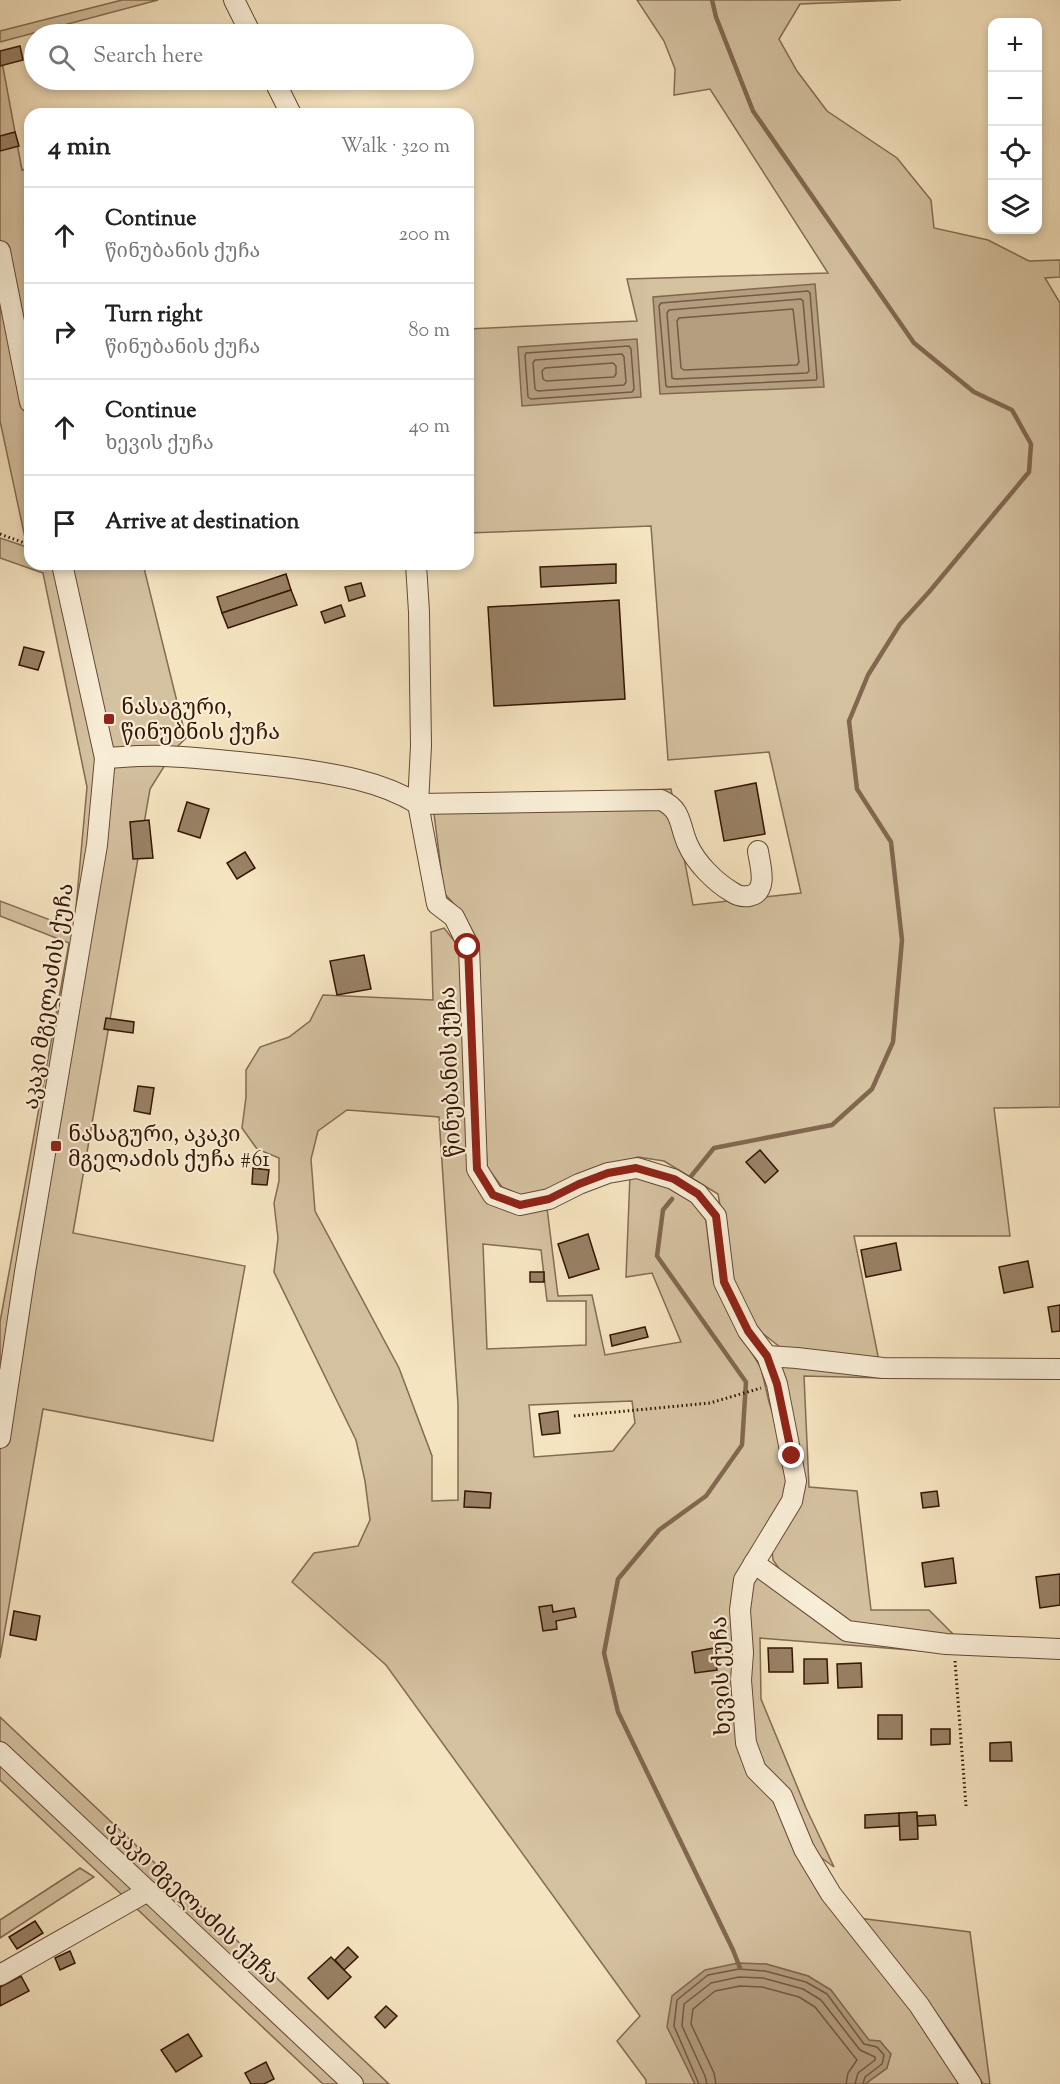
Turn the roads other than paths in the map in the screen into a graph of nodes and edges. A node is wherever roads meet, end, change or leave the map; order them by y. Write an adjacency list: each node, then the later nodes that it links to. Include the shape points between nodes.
1 (234, 0): 2 (street)
2 (245, 24)
3 (279, 90): 4 (street)
4 (288, 108)
5 (0, 251): 6 (street)
6 (24, 372)
7 (63, 570): 9 (street, აკაკი მგელაძის ქუჩა)
8 (416, 570): 10 (street, წინუბანის ქუჩა, via 421,746)
9 (105, 758): 10 (street, via 162,755 327,773 402,794); 14 (street, აკაკი მგელაძის ქუჩა, via 97,845)
10 (418, 804): 11 (street, via 661,800 670,804 679,817 697,860 716,881 741,897 753,895 760,887); 12 (street, წინუბანის ქუჩა, via 436,904 454,917 468,947 477,1169 493,1195 520,1205 549,1199 608,1173 636,1168 674,1179 698,1194 716,1216 724,1282 748,1331)
11 (758, 851)
12 (767, 1356): 13 (street, via 883,1368); 15 (street, ხევის ქუჩა, via 777,1384 796,1481 792,1500)
13 (1060, 1369)
14 (0, 1438)
15 (754, 1563): 16 (street, via 847,1631 954,1645); 21 (street, ხევის ქუჩა, via 744,1580 740,1610 746,1743 756,1770 782,1796 804,1849 831,1894 919,2005)
16 (1060, 1649)
17 (0, 1752): 18 (street, აკაკი მგელაძის ქუჩა)
18 (148, 1891): 19 (street); 20 (street, აკაკი მგელაძის ქუჩა)
19 (0, 1975)
20 (345, 2082)
21 (971, 2084)

